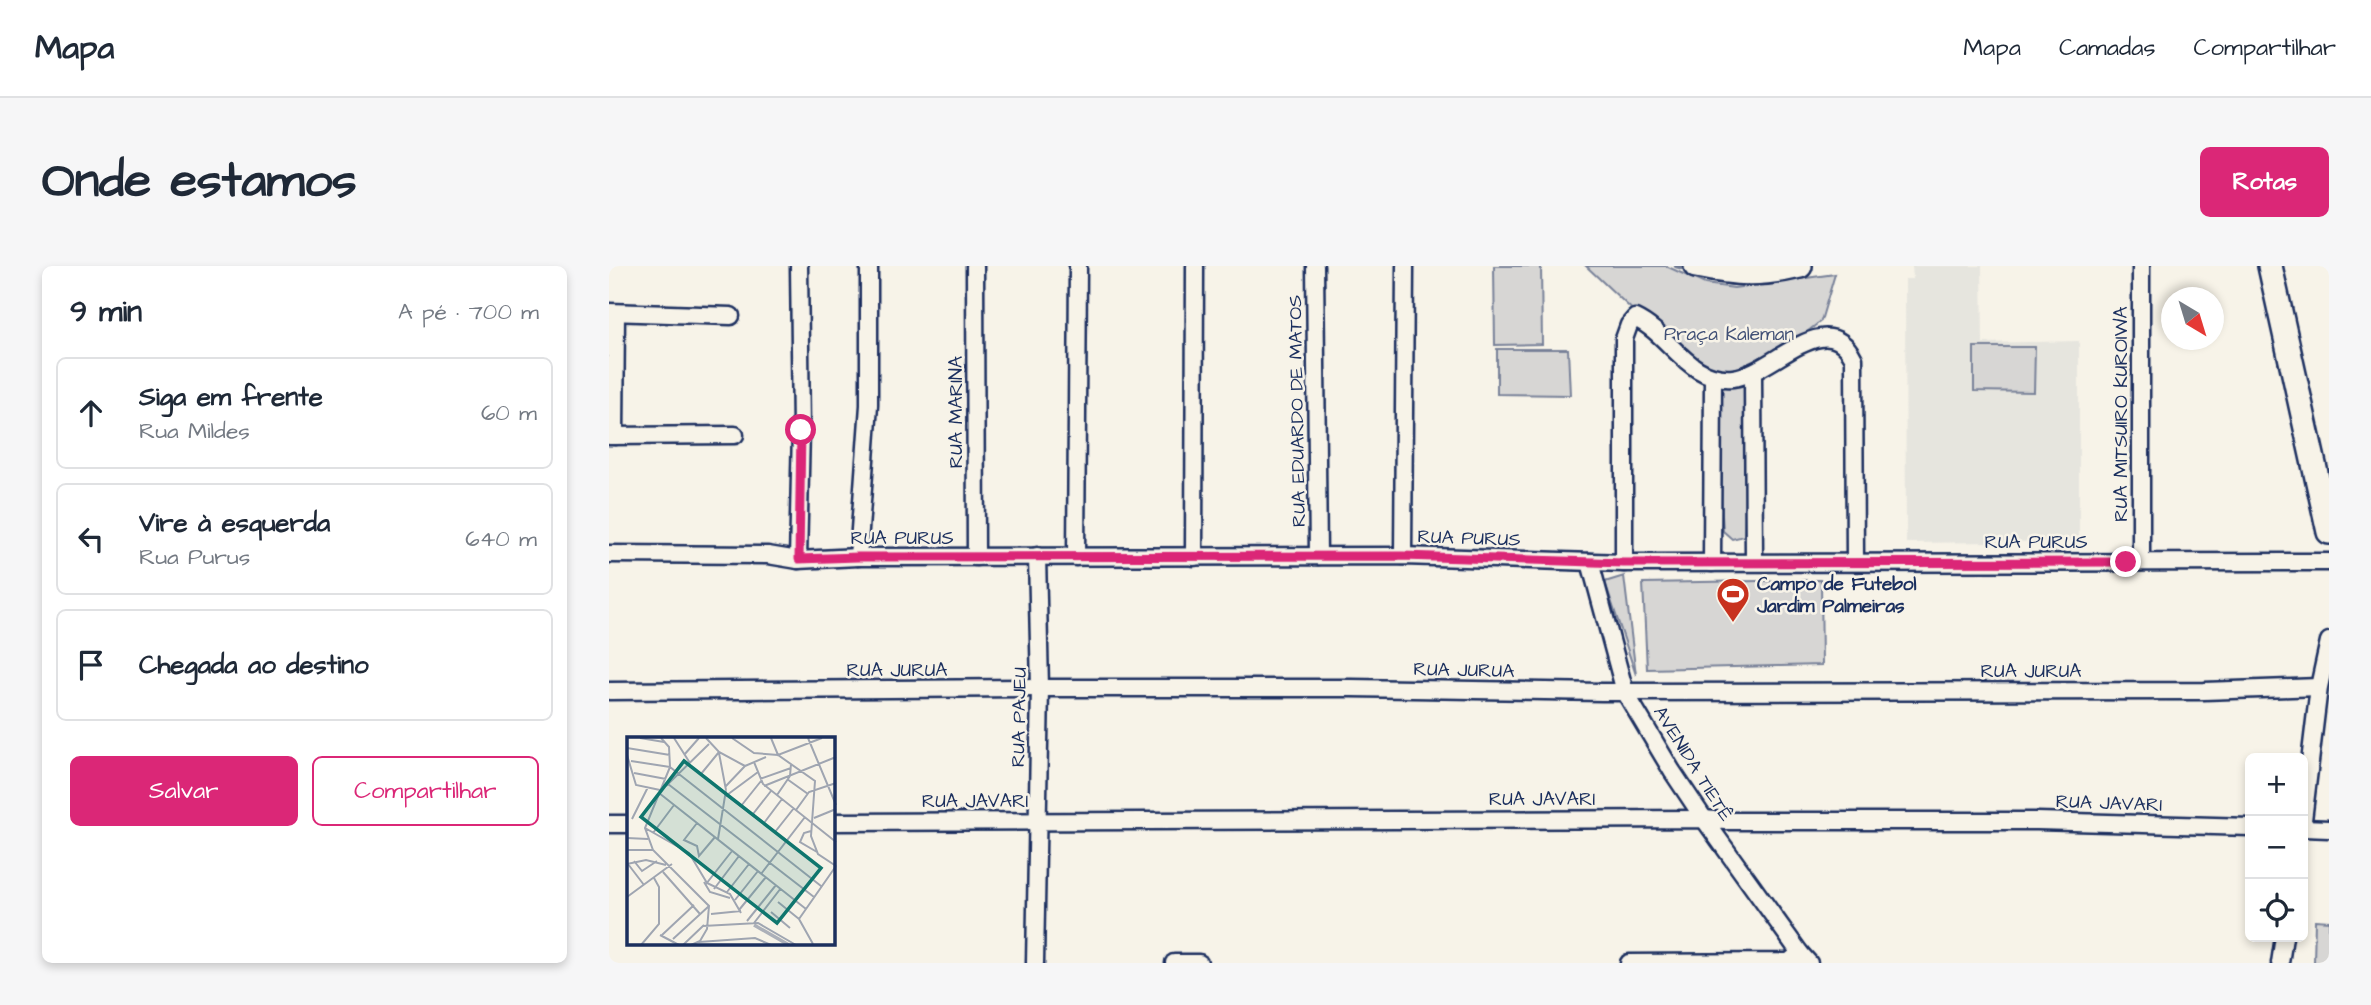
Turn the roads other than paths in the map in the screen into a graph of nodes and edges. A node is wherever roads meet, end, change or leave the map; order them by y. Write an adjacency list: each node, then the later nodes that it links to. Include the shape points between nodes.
1 (799, 266): 27 (street)
2 (869, 266): 23 (street, via 869,405)
3 (975, 266): 26 (street, RUA MARINA)
4 (1077, 266): 24 (street)
5 (1195, 266): 25 (street)
6 (1315, 266): 21 (street, RUA EDUARDO DE MATOS)
7 (1405, 266): 22 (street)
8 (1696, 266): 9 (street, via 1735,274)
9 (1800, 266)
10 (2141, 266): 32 (street, RUA MITSUIRO KUROIWA)
11 (2270, 266): 18 (street)
12 (613, 313): 13 (street); 17 (street)
13 (731, 316)
14 (1753, 374): 15 (street); 30 (street); 31 (street, via 1813,337 1833,338 1848,348 1854,359)
15 (1713, 378): 29 (street); 34 (street, via 1689,364 1649,325 1635,318 1629,325 1624,340)
16 (735, 435): 17 (street)
17 (612, 436)
18 (2329, 533)
19 (609, 554): 27 (street, RUA PURUS)
20 (1037, 556): 24 (street, RUA PURUS); 26 (street, RUA PURUS); 36 (street, RUA PAJEU)
21 (1318, 556): 22 (street, RUA PURUS); 25 (street, RUA PURUS)
22 (1403, 556): 28 (street, RUA PURUS)
23 (858, 557): 26 (street, RUA PURUS); 27 (street, RUA PURUS)
24 (1076, 557): 25 (street, RUA PURUS)
25 (1194, 557)
26 (976, 558)
27 (799, 559)
28 (1590, 562): 34 (street, RUA PURUS); 38 (street, AVENIDA TIETÊ)
29 (1712, 562): 30 (street, RUA PURUS); 34 (street, RUA PURUS)
30 (1753, 562): 31 (street, RUA PURUS)
31 (1855, 562): 32 (street, RUA PURUS)
32 (2141, 562): 33 (street, RUA PURUS)
33 (2329, 562)
34 (1623, 563)
35 (2329, 641): 39 (street)
36 (1040, 688): 37 (street, RUA JURUA); 38 (street, RUA JURUA); 42 (street, RUA PAJEU)
37 (609, 691)
38 (1625, 692): 39 (street, RUA JURUA, via 2204,691); 41 (street, AVENIDA TIETÊ)
39 (2322, 698): 40 (street)
40 (2304, 816)
41 (1704, 819): 42 (street, RUA JAVARI); 46 (street, RUA JAVARI); 50 (street, AVENIDA TIETÊ)
42 (1037, 821): 43 (street, RUA JAVARI); 51 (street, RUA PAJEU)
43 (835, 822)
44 (609, 824): 45 (street)
45 (627, 824)
46 (2245, 827)
47 (2308, 828): 48 (street)
48 (2329, 829)
49 (2283, 942): 56 (street)
50 (1797, 960): 55 (street)
51 (1035, 963)
52 (1174, 963): 53 (street)
53 (1184, 963): 54 (street)
54 (1199, 963)
55 (1629, 963)
56 (2280, 963)

